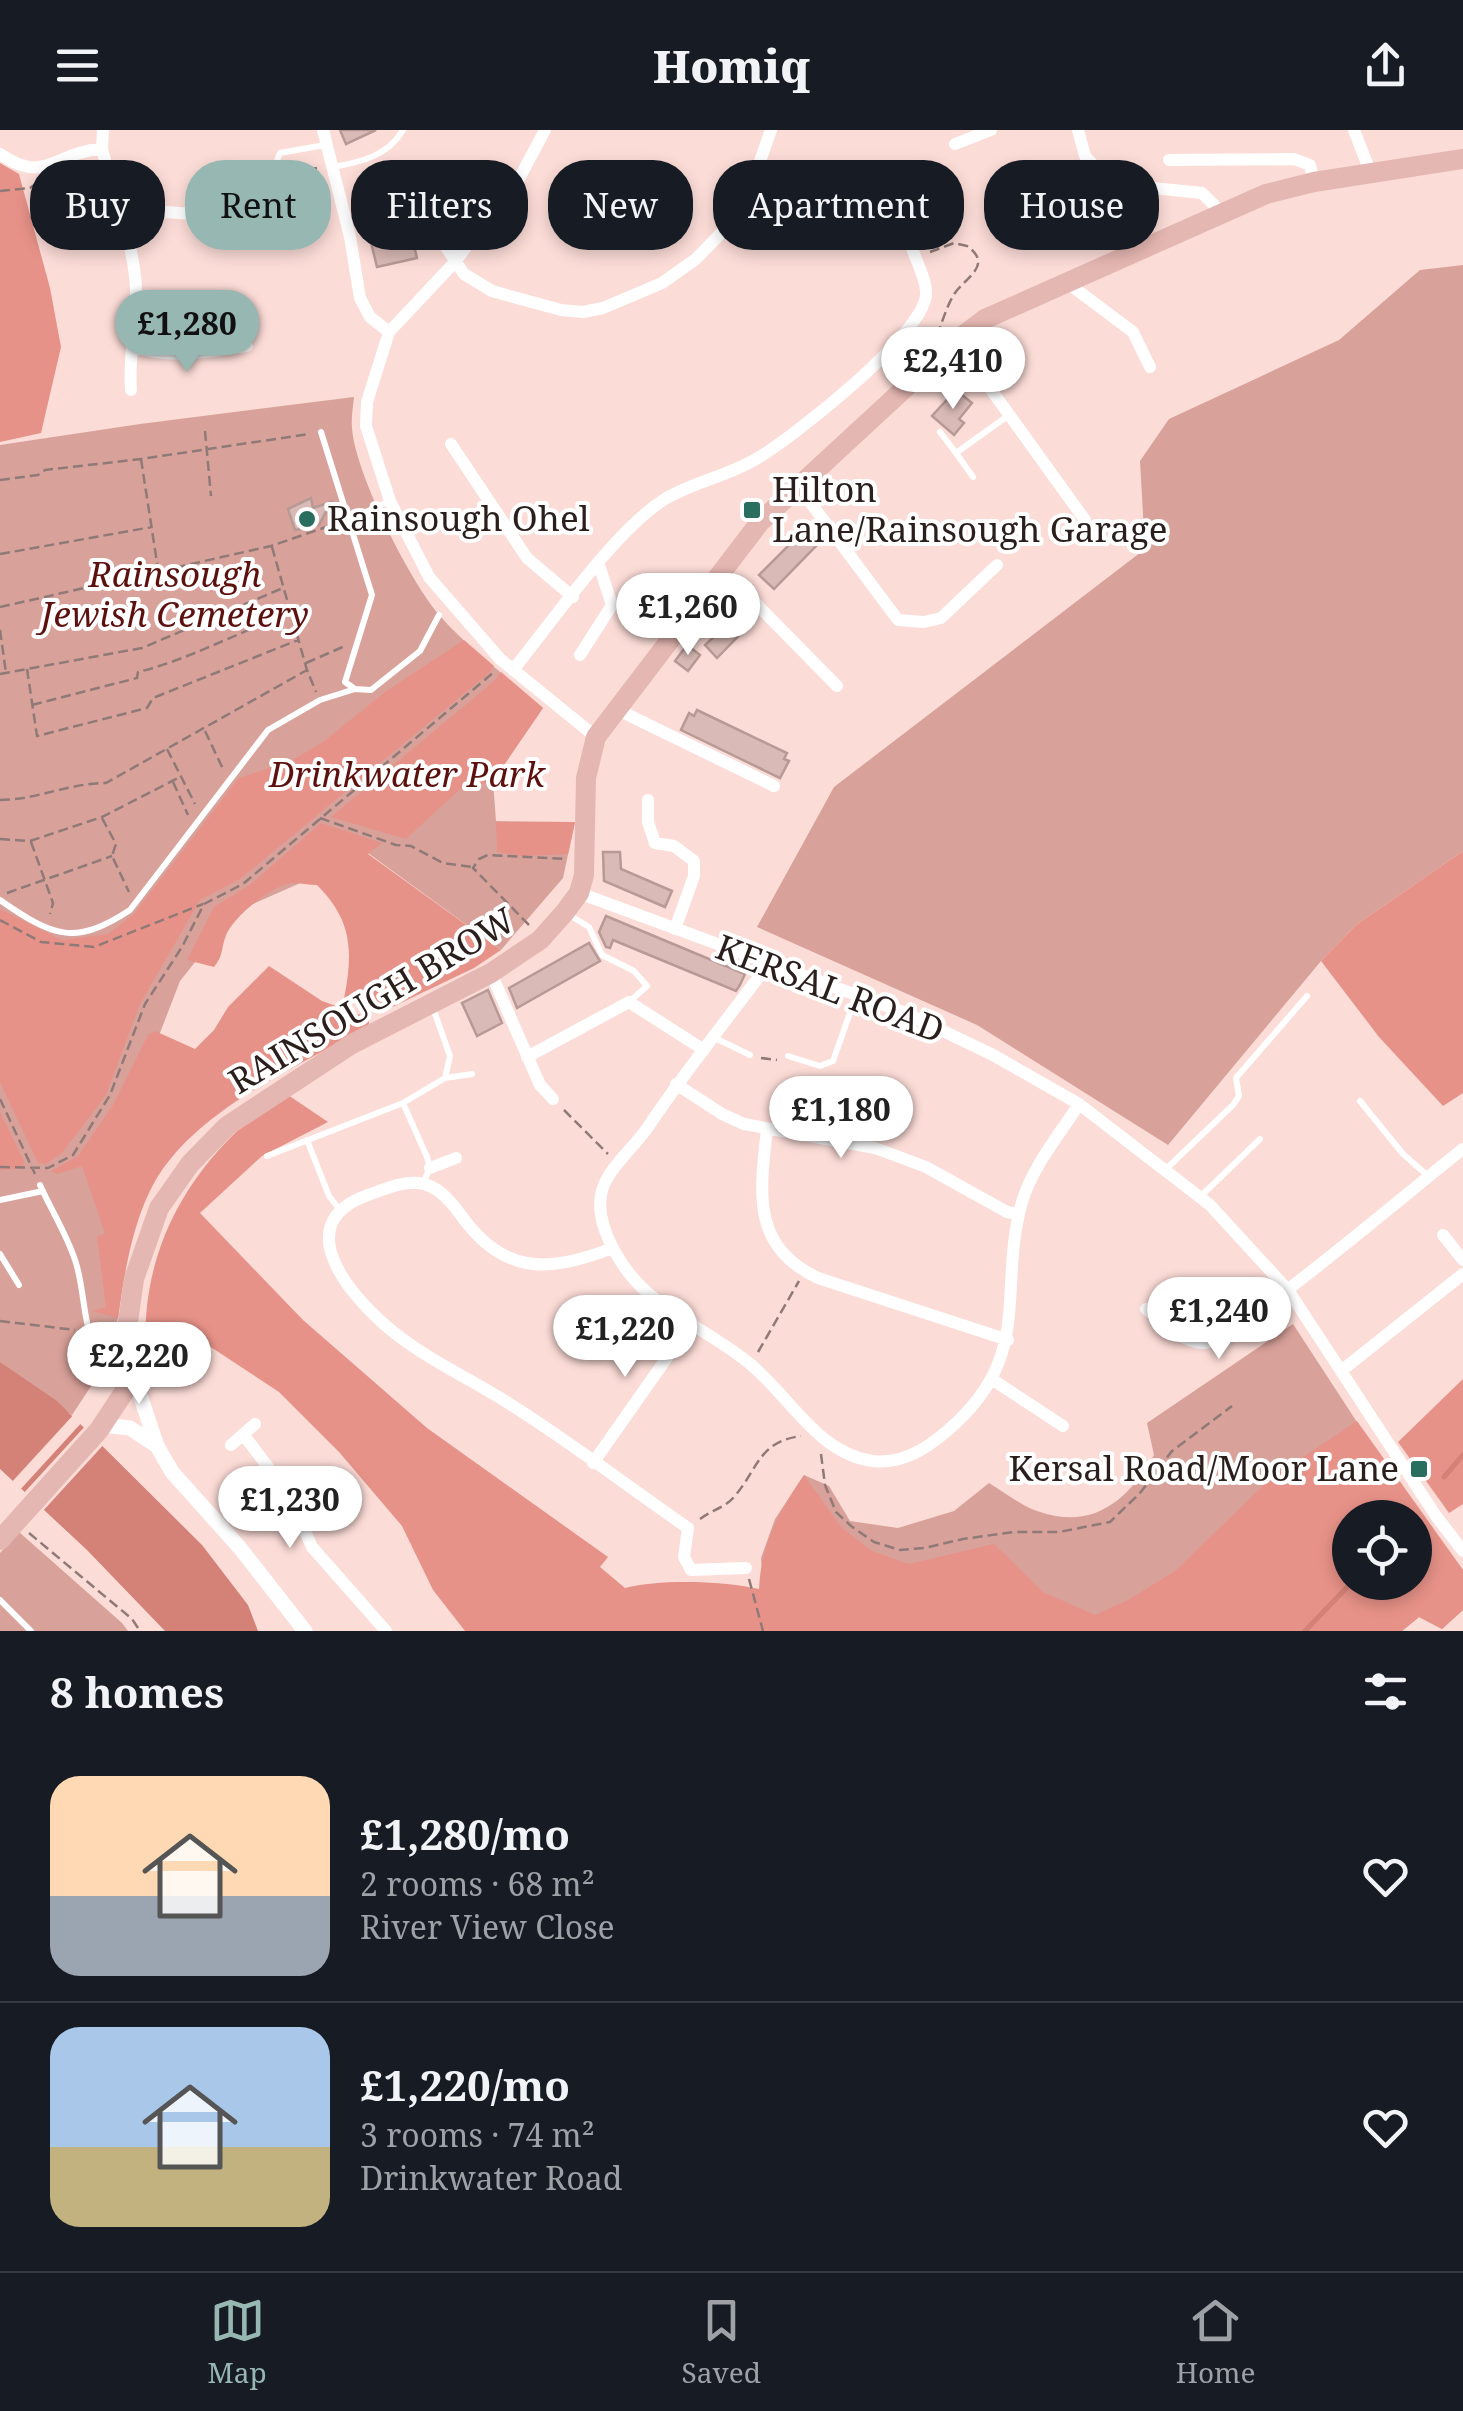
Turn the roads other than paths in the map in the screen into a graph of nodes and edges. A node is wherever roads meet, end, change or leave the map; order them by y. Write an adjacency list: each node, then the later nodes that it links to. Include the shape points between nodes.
1 (103, 130): 11 (street)
2 (323, 130): 10 (street)
3 (403, 130): 17 (lane, via 394,146)
4 (545, 130): 25 (street, via 520,177)
5 (772, 130): 25 (street, via 751,187 723,231 696,259 632,298 583,312 561,310 492,291)
6 (991, 130): 9 (street)
7 (1078, 130): 20 (street, via 1085,156 1098,170 1133,186 1202,194)
8 (1354, 130): 18 (street)
9 (955, 144)
10 (327, 145): 15 (lane, via 280,153); 17 (street)
11 (102, 149): 12 (street, via 82,150 45,169 18,167); 14 (street)
12 (0, 154)
13 (1463, 159): 18 (main road)
14 (105, 160)
15 (277, 160)
16 (1169, 160): 19 (street, via 1294,159 1310,165)
17 (333, 167): 27 (street, via 360,298)
18 (1372, 174): 19 (main road)
19 (1314, 182): 20 (main road)
20 (1221, 212): 26 (main road)
21 (129, 250): 29 (street, via 136,283)
22 (447, 250): 25 (street)
23 (912, 250): 24 (lane)
24 (913, 253): 44 (street, via 927,293 919,318 881,358 802,429 754,460 665,499)
25 (454, 263): 27 (street)
26 (1069, 284): 28 (main road); 31 (street, via 1133,332)
27 (389, 332): 40 (street, via 366,426)
28 (945, 341): 33 (street); 39 (main road)
29 (132, 346): 30 (street, via 156,355); 32 (street)
30 (247, 346)
31 (1150, 367)
32 (131, 390)
33 (1010, 414): 37 (lane); 42 (street)
34 (321, 432): 41 (lane)
35 (940, 432): 37 (lane)
36 (451, 444): 46 (street, via 467,457 527,558)
37 (956, 453): 38 (lane)
38 (973, 477)
39 (798, 486): 43 (street, via 898,620 941,618); 45 (main road)
40 (390, 501): 41 (lane); 49 (street, via 429,577)
41 (348, 520): 51 (lane, via 372,595 345,682)
42 (1085, 520)
43 (996, 564)
44 (599, 565): 46 (street); 48 (street, via 612,605)
45 (722, 569): 50 (street); 52 (main road)
46 (573, 596): 49 (street)
47 (438, 614): 51 (lane, via 420,651 371,690)
48 (580, 655)
49 (514, 670): 53 (street)
50 (837, 686)
51 (354, 689): 57 (lane, via 268,730 135,904 103,927 59,934)
52 (616, 709): 53 (main road); 54 (street)
53 (596, 737): 56 (main road, via 586,778 586,862)
54 (774, 786)
55 (648, 800): 59 (street, via 655,843 674,846 694,862)
56 (579, 893): 58 (main road, RAINSOUGH BROW); 59 (street, KERSAL ROAD)
57 (0, 898)
58 (565, 912): 61 (main road, RAINSOUGH BROW, via 540,940); 65 (lane, via 589,927 602,955 647,986)
59 (675, 929): 60 (street, KERSAL ROAD)
60 (770, 962): 62 (street, KERSAL ROAD); 66 (street)
61 (491, 973): 64 (main road, RAINSOUGH BROW); 70 (street)
62 (856, 995): 69 (lane, via 832,1062 820,1066); 77 (street, KERSAL ROAD, via 993,1055)
63 (1307, 996): 85 (lane, via 1236,1078 1240,1096 1233,1105)
64 (431, 1002): 72 (lane, via 450,1056); 104 (main road, RAINSOUGH BROW, via 352,1044 227,1126 190,1164 159,1208 134,1278 126,1336)
65 (629, 1002): 67 (street); 70 (street)
66 (714, 1037): 67 (street); 68 (lane)
67 (704, 1050): 73 (street)
68 (750, 1054)
69 (788, 1056)
70 (527, 1057): 74 (street)
71 (472, 1074): 72 (lane)
72 (445, 1078): 76 (lane)
73 (676, 1084): 78 (street, via 722,1114); 93 (street, via 606,1181 601,1211)
74 (553, 1099)
75 (1360, 1101): 86 (lane)
76 (403, 1102): 79 (lane); 84 (lane)
77 (1080, 1104): 85 (street, KERSAL ROAD); 91 (street, via 1029,1184)
78 (767, 1129): 91 (street, via 876,1148); 101 (street, via 764,1216 779,1252 803,1271)
79 (307, 1140): 82 (lane); 90 (lane)
80 (1260, 1140): 88 (lane)
81 (1463, 1149): 86 (street)
82 (267, 1156)
83 (456, 1158): 84 (street)
84 (430, 1168): 87 (lane)
85 (1165, 1170): 88 (street, KERSAL ROAD)
86 (1428, 1176): 98 (street)
87 (423, 1182): 90 (street, via 359,1198); 93 (street, via 508,1259 562,1263)
88 (1200, 1197): 98 (street, KERSAL ROAD)
89 (0, 1200): 104 (lane, via 41,1188 76,1262 86,1330 110,1372)
90 (342, 1212): 111 (street, via 330,1229 331,1257 370,1312 442,1367 504,1400)
91 (1019, 1214): 101 (street)
92 (1443, 1235): 95 (street)
93 (613, 1248): 100 (street, via 648,1293)
94 (0, 1254): 97 (lane)
95 (1463, 1260)
96 (1463, 1274): 102 (street)
97 (19, 1285)
98 (1288, 1290): 99 (street, via 1205,1343 1181,1335); 102 (street, KERSAL ROAD)
99 (1146, 1309)
100 (692, 1322): 103 (street, via 750,1364 818,1434 854,1457 882,1461 923,1450 962,1418); 111 (street)
101 (1008, 1340): 103 (street)
102 (1341, 1371): 113 (street, KERSAL ROAD)
103 (992, 1380): 107 (street)
104 (130, 1383): 106 (main road); 110 (street)
105 (255, 1424): 108 (street)
106 (102, 1425): 110 (street, via 130,1428); 112 (main road)
107 (1063, 1426)
108 (242, 1434): 109 (street); 118 (street, via 290,1494 312,1547)
109 (230, 1444)
110 (157, 1446): 117 (street)
111 (594, 1463): 114 (street, via 688,1528 684,1557 692,1570)
112 (0, 1540)
113 (1463, 1550)
114 (746, 1568)
115 (0, 1600): 116 (lane)
116 (31, 1631)
117 (305, 1631)
118 (386, 1631)

